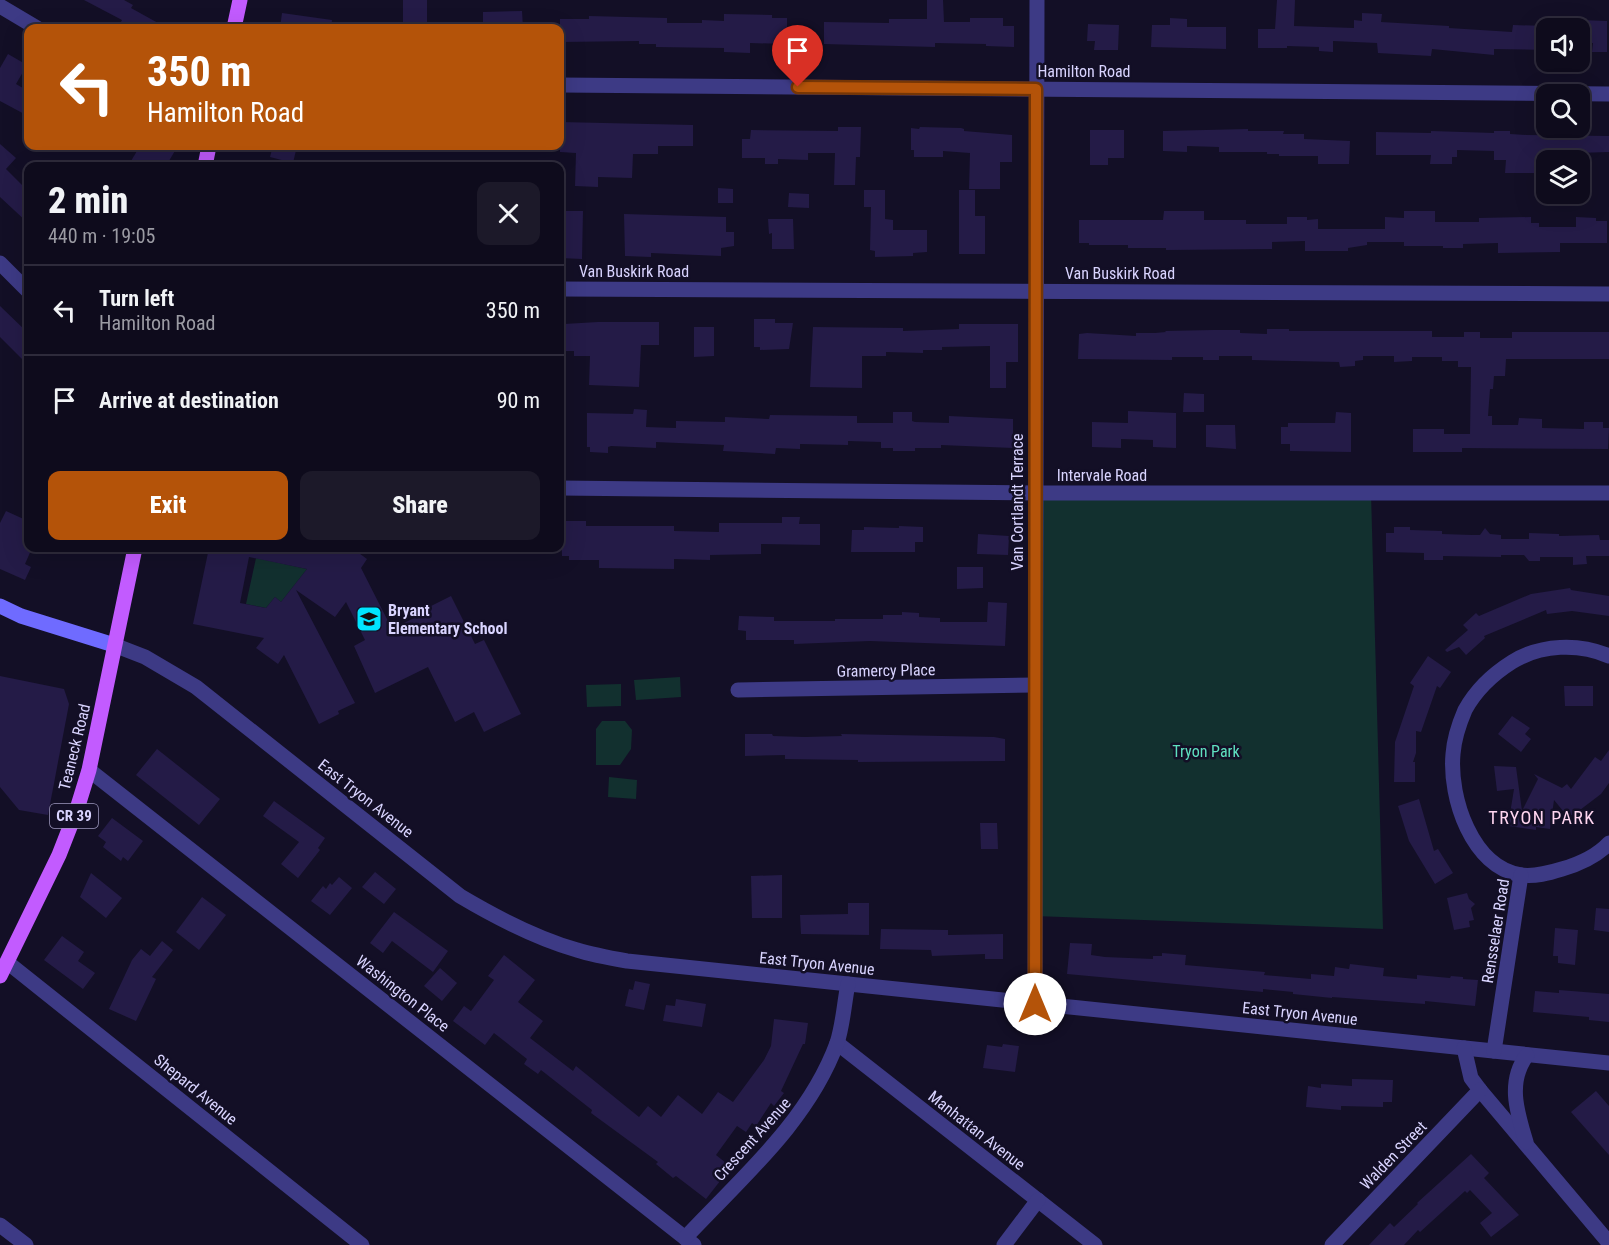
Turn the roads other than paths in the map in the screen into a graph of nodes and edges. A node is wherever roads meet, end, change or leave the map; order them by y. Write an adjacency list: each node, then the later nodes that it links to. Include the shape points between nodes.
1 (240, 0): 5 (main road)
2 (1036, 0): 7 (street, Van Cortlandt Terrace)
3 (0, 6): 4 (street)
4 (30, 24)
5 (235, 24)
6 (564, 85): 7 (street, Hamilton Road)
7 (1036, 89): 8 (street, Hamilton Road); 12 (street, Van Cortlandt Terrace)
8 (1609, 94)
9 (0, 264): 10 (street)
10 (24, 287)
11 (564, 289): 12 (street, Van Buskirk Road)
12 (1036, 291): 13 (street, Van Buskirk Road); 15 (street, Van Cortlandt Terrace)
13 (1609, 294)
14 (564, 488): 15 (street, Intervale Road)
15 (1035, 493): 16 (street, Intervale Road); 21 (street, Van Cortlandt Terrace)
16 (1609, 493)
17 (134, 552): 19 (main road, Teaneck Road / CR 39)
18 (0, 606): 19 (street)
19 (114, 645): 23 (main road, Teaneck Road / CR 39); 28 (street, East Tryon Avenue, via 145,657 196,687 460,896 497,918 578,950 627,961)
20 (1609, 656): 25 (street, via 1559,647 1518,658 1479,689 1457,731 1453,773 1467,828 1491,862)
21 (1035, 685): 22 (street, Gramercy Place); 29 (street, Van Cortlandt Terrace)
22 (738, 690)
23 (89, 770): 26 (main road, Teaneck Road / CR 39, via 59,855); 39 (street, Washington Place)
24 (1609, 843): 25 (street, Rensselaer Road, via 1600,853 1573,866)
25 (1521, 875): 32 (street, Rensselaer Road)
26 (7, 962): 27 (main road, Teaneck Road / CR 39); 42 (street, Shepard Avenue)
27 (0, 976)
28 (848, 984): 29 (street, East Tryon Avenue); 30 (street, Crescent Avenue)
29 (1035, 1004): 31 (street, East Tryon Avenue)
30 (837, 1044): 37 (street, Manhattan Avenue); 39 (street, Crescent Avenue, via 810,1100)
31 (1464, 1048): 32 (street, East Tryon Avenue); 35 (street, via 1471,1078)
32 (1494, 1051): 33 (street, East Tryon Avenue)
33 (1527, 1055): 34 (street, East Tryon Avenue); 36 (street, via 1519,1068 1515,1096)
34 (1609, 1063)
35 (1480, 1090): 36 (street); 45 (street, Walden Street)
36 (1528, 1147): 40 (street)
37 (1038, 1200): 43 (street); 44 (street, Manhattan Avenue)
38 (0, 1225): 41 (street)
39 (689, 1241)
40 (1609, 1243)
41 (26, 1245)
42 (362, 1245)
43 (1004, 1245)
44 (1095, 1245)
45 (1332, 1245)

